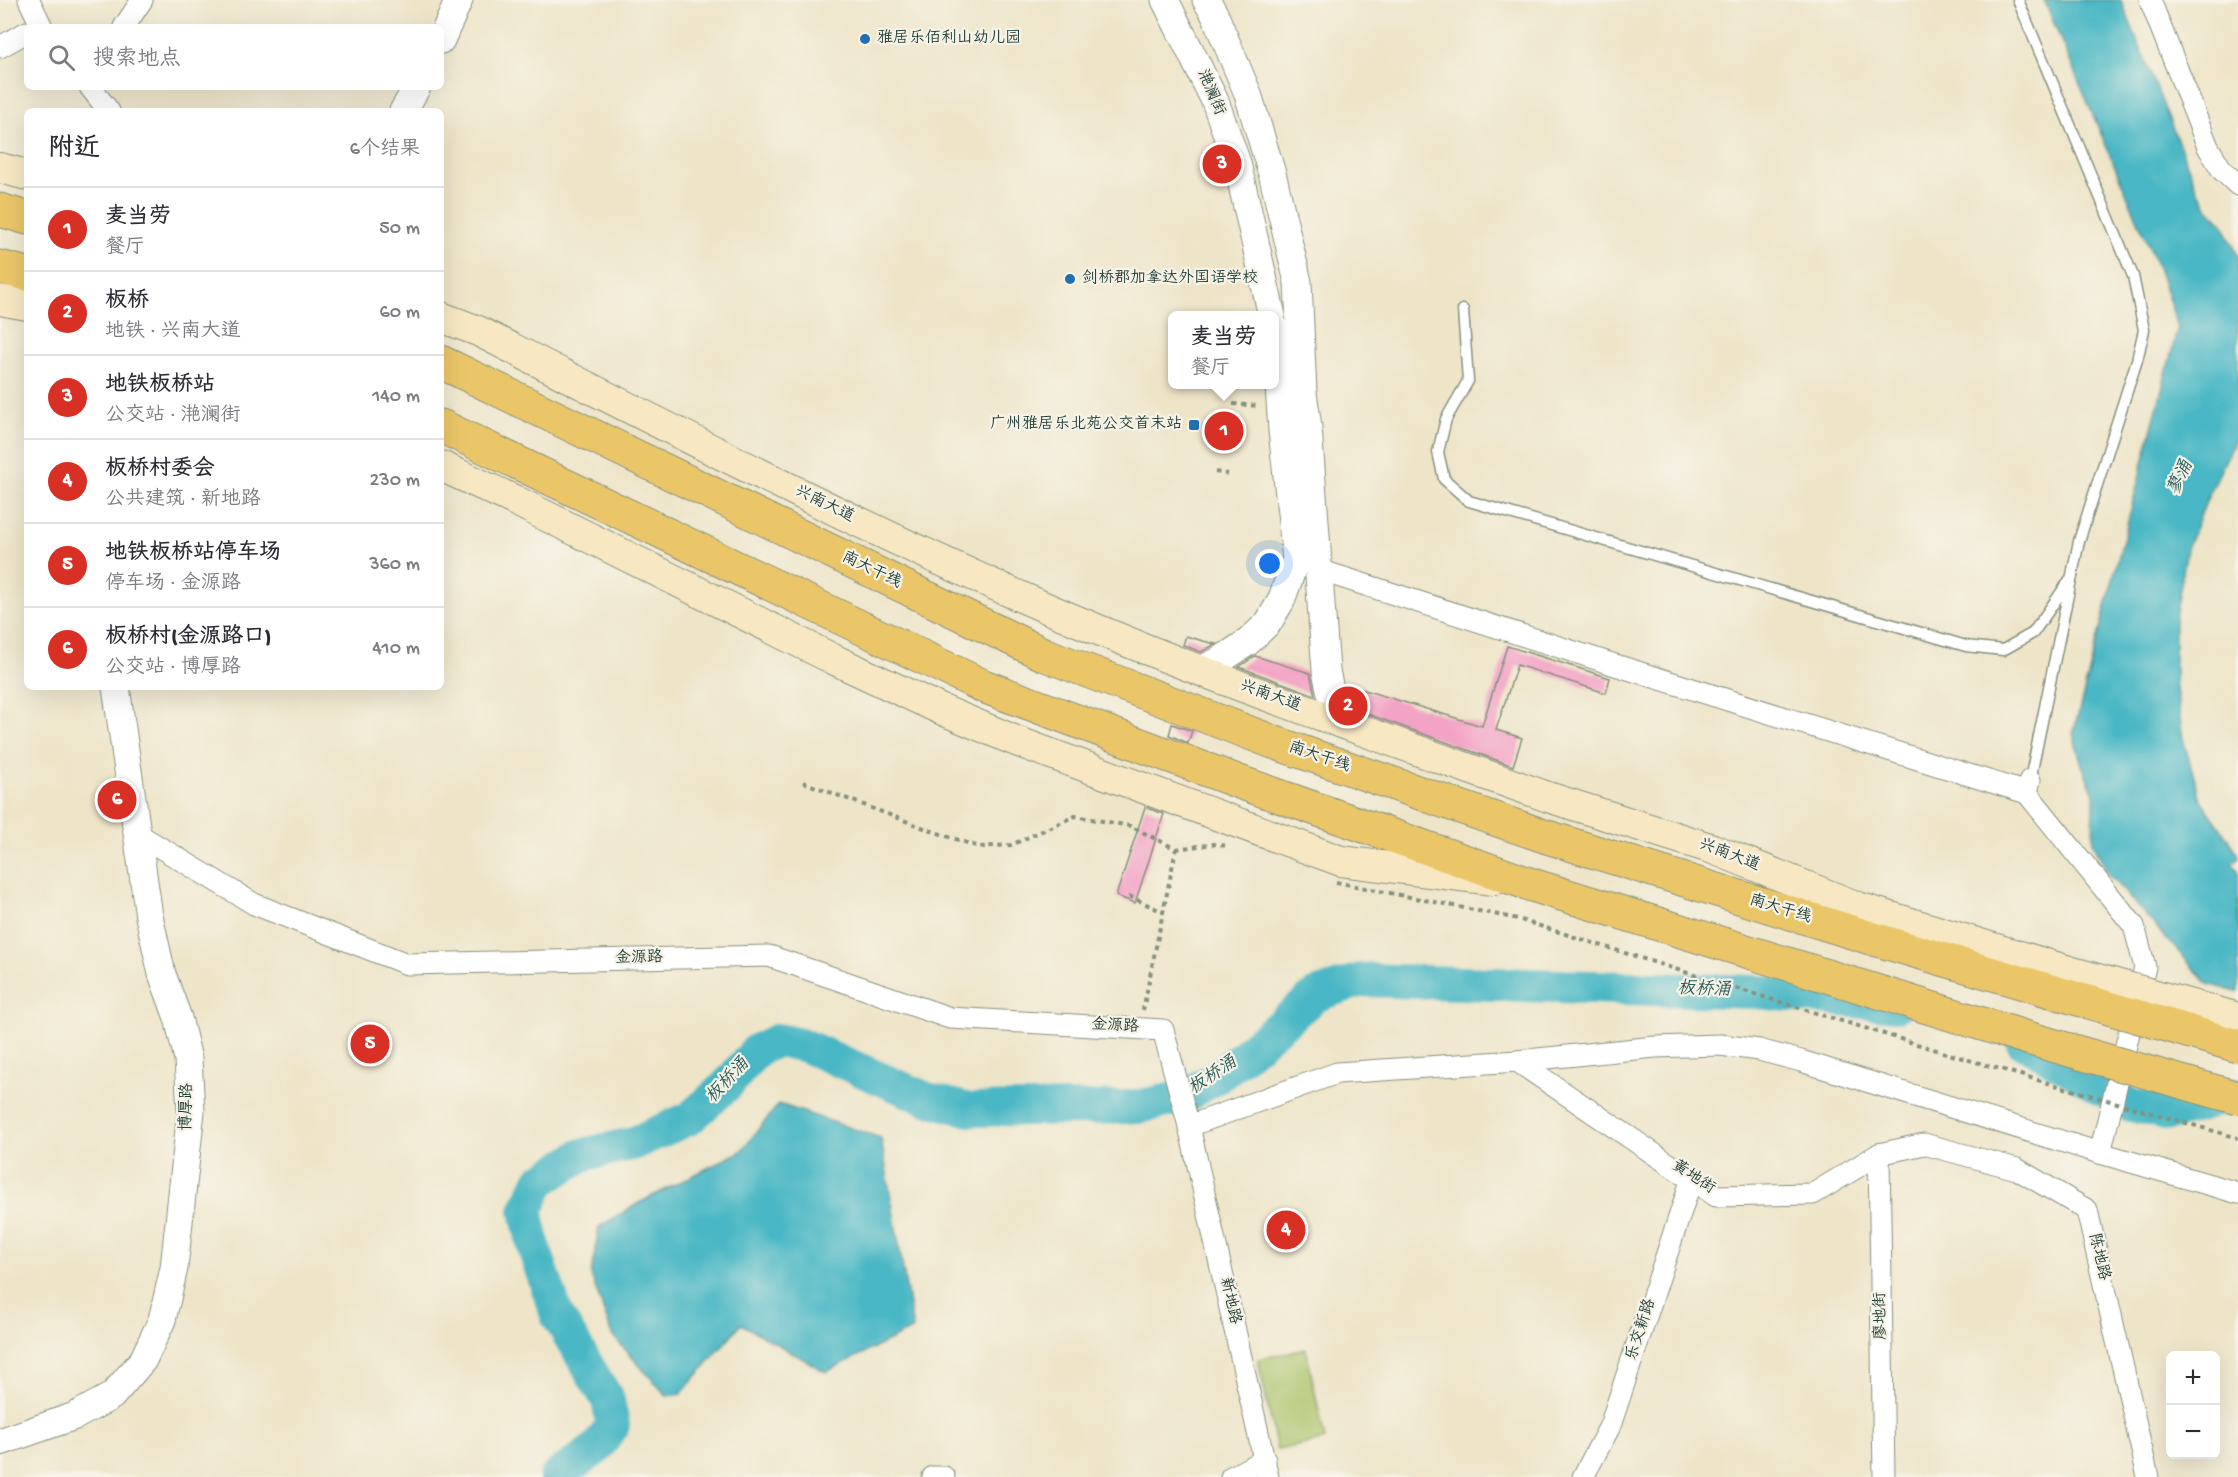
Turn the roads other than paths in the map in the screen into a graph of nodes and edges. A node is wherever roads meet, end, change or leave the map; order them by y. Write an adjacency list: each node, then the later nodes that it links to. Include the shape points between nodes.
1 (29, 0): 8 (street)
2 (142, 0): 9 (street)
3 (459, 0): 10 (street)
4 (1165, 0): 23 (street, 滟澜街, via 1215,101 1237,163)
5 (1206, 0): 22 (street, 滟澜街, via 1248,94)
6 (2018, 0): 37 (lane, via 2133,276 2144,330 2079,541)
7 (2150, 0): 19 (street, via 2208,147 2222,170)
8 (35, 24)
9 (126, 24)
10 (444, 33)
11 (24, 34): 12 (street)
12 (0, 47)
13 (92, 90): 15 (street)
14 (415, 90): 16 (street)
15 (107, 108)
16 (405, 108)
17 (0, 168): 18 (main road)
18 (24, 174)
19 (2238, 185)
20 (0, 210): 21 (highway)
21 (24, 217)
22 (1282, 217): 23 (street); 34 (street, 滟澜街, via 1298,282 1303,393)
23 (1252, 226): 29 (street, 滟澜街)
24 (0, 267): 25 (highway)
25 (24, 272)
26 (0, 300): 27 (main road)
27 (24, 304)
28 (1463, 310): 37 (lane, via 1468,381 1446,419 1438,452 1444,479 1469,501 1966,646 2003,650 2033,633)
29 (1271, 311)
30 (444, 317): 38 (main road, 兴南大道, via 830,509 1027,600)
31 (1279, 348): 34 (street)
32 (444, 362): 45 (highway, 南大干线, bridge, via 1042,654 1273,742 1544,836)
33 (444, 427): 44 (highway, via 983,686)
34 (1295, 429): 36 (street); 38 (street, via 1296,559 1281,601 1268,623 1248,642)
35 (444, 467): 44 (main road, via 833,659 1016,741 1341,861)
36 (1319, 570): 40 (street, via 1326,671 1332,698); 41 (street, via 1612,664)
37 (2072, 578): 41 (lane)
38 (1198, 671): 40 (main road, 兴南大道)
39 (116, 690): 42 (street, 博厚路)
40 (1347, 725): 43 (main road, 兴南大道, bridge, via 1548,797)
41 (2029, 786): 53 (street, bridge, via 2134,926 2145,967)
42 (136, 833): 47 (street, 金源路, via 254,904 408,964 768,956 950,1018); 57 (street, 博厚路, via 159,963 188,1059 191,1111 174,1268 162,1320 148,1350 112,1396 75,1416)
43 (1713, 849): 45 (highway, bridge); 46 (main road, 兴南大道, bridge, via 1858,907)
44 (1532, 885): 50 (highway, bridge, via 2008,1032)
45 (1874, 939): 48 (highway, 南大干线, bridge)
46 (2238, 1018)
47 (1163, 1030): 51 (street, 新地路)
48 (2238, 1046)
49 (1517, 1061): 51 (street, via 1337,1073); 53 (street, via 1676,1046 1720,1045 1759,1050); 55 (street, 黄地街)
50 (2238, 1098)
51 (1189, 1126): 58 (street, 新地路)
52 (1924, 1144): 54 (street, 黄地街); 64 (street, 陈地路, via 2017,1169 2087,1210)
53 (2100, 1152): 56 (street)
54 (1880, 1154): 55 (street, 黄地街, via 1813,1194 1716,1196); 63 (street, 廖地街)
55 (1692, 1178): 62 (street, 乐交新路, via 1610,1426)
56 (2238, 1193)
57 (0, 1442)
58 (1267, 1468): 61 (street)
59 (933, 1477): 60 (street)
60 (944, 1477)
61 (1231, 1477)
62 (1583, 1477)
63 (1884, 1477)
64 (2148, 1477)

